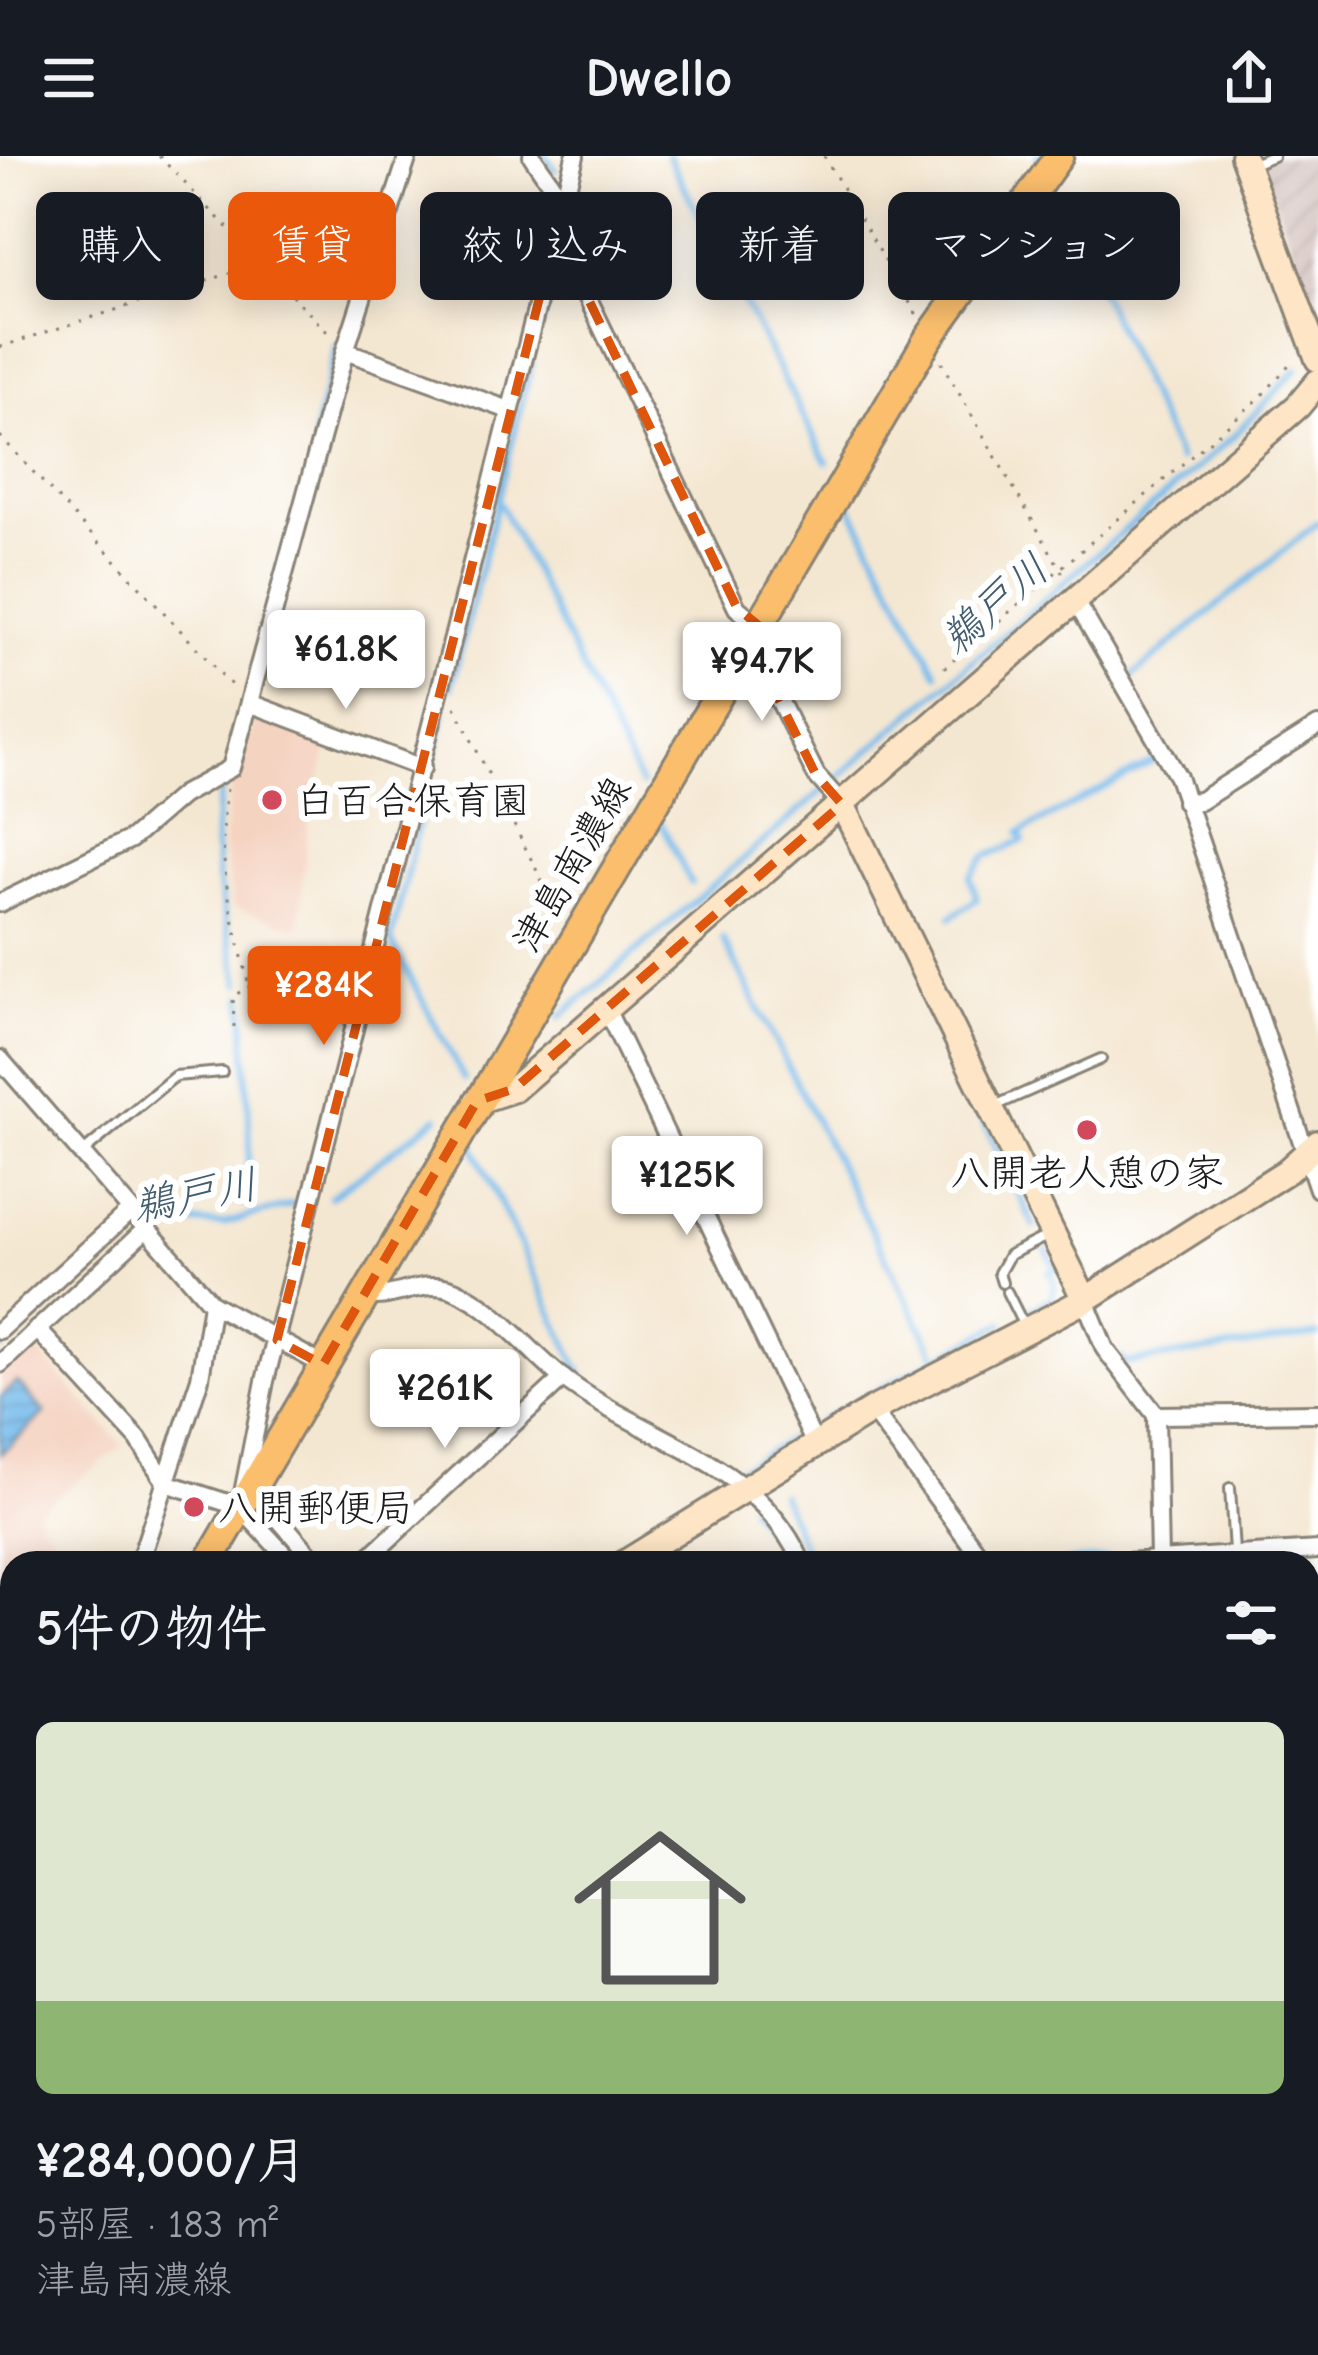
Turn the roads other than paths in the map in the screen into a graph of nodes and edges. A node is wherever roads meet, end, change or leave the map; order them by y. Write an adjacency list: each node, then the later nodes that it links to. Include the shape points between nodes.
1 (408, 156): 11 (street)
2 (532, 156): 7 (street)
3 (575, 156): 8 (street)
4 (1059, 156): 16 (main road, 津島南濃線, via 928,338)
5 (1273, 156): 6 (lane)
6 (1245, 161): 12 (street)
7 (556, 192)
8 (566, 192)
9 (538, 300): 14 (street)
10 (589, 300): 16 (street)
11 (346, 349): 14 (street); 17 (street)
12 (1314, 349)
13 (1318, 382): 15 (street)
14 (509, 410): 19 (street)
15 (1076, 602): 20 (street); 21 (street)
16 (753, 632): 20 (street, via 819,778); 27 (main road, 津島南濃線)
17 (252, 704): 19 (street); 22 (street, via 231,767 131,839)
18 (1318, 726): 21 (street, via 1200,801)
19 (422, 768): 40 (street)
20 (838, 800): 23 (street); 28 (street)
21 (1185, 802): 29 (street, via 1250,997)
22 (0, 903)
23 (606, 1009): 27 (street, via 514,1089); 47 (street)
24 (0, 1059): 30 (street)
25 (1101, 1059): 28 (lane)
26 (222, 1072): 30 (lane, via 175,1076)
27 (477, 1102): 34 (main road, 津島南濃線)
28 (991, 1108): 33 (street)
29 (1313, 1147): 31 (street); 35 (street)
30 (81, 1154): 32 (street)
31 (1318, 1189)
32 (137, 1219): 36 (street); 37 (street); 38 (street)
33 (1052, 1234): 35 (street); 39 (lane, via 1009,1255 999,1274)
34 (364, 1295): 42 (main road, 津島南濃線); 43 (street, via 449,1288 475,1300)
35 (1085, 1300): 39 (street); 46 (street, via 1105,1349)
36 (212, 1304): 40 (street); 48 (street, via 200,1378)
37 (37, 1329): 41 (street); 48 (street, via 138,1439)
38 (0, 1330)
39 (1026, 1330): 44 (street)
40 (278, 1340): 42 (street); 51 (street)
41 (0, 1364)
42 (323, 1364): 51 (main road, 津島南濃線)
43 (563, 1378): 50 (street, via 722,1466); 56 (street)
44 (872, 1411): 47 (street); 59 (street)
45 (1318, 1413): 46 (street)
46 (1156, 1415): 60 (street)
47 (815, 1444): 50 (street)
48 (166, 1483): 51 (street); 52 (street)
49 (1230, 1488): 61 (lane)
50 (743, 1490): 57 (street); 58 (street)
51 (246, 1497): 53 (main road, 津島南濃線); 54 (street); 55 (street)
52 (144, 1551)
53 (215, 1551)
54 (284, 1551)
55 (304, 1551)
56 (376, 1551)
57 (644, 1551)
58 (795, 1551)
59 (976, 1551)
60 (1159, 1551)
61 (1234, 1551)

